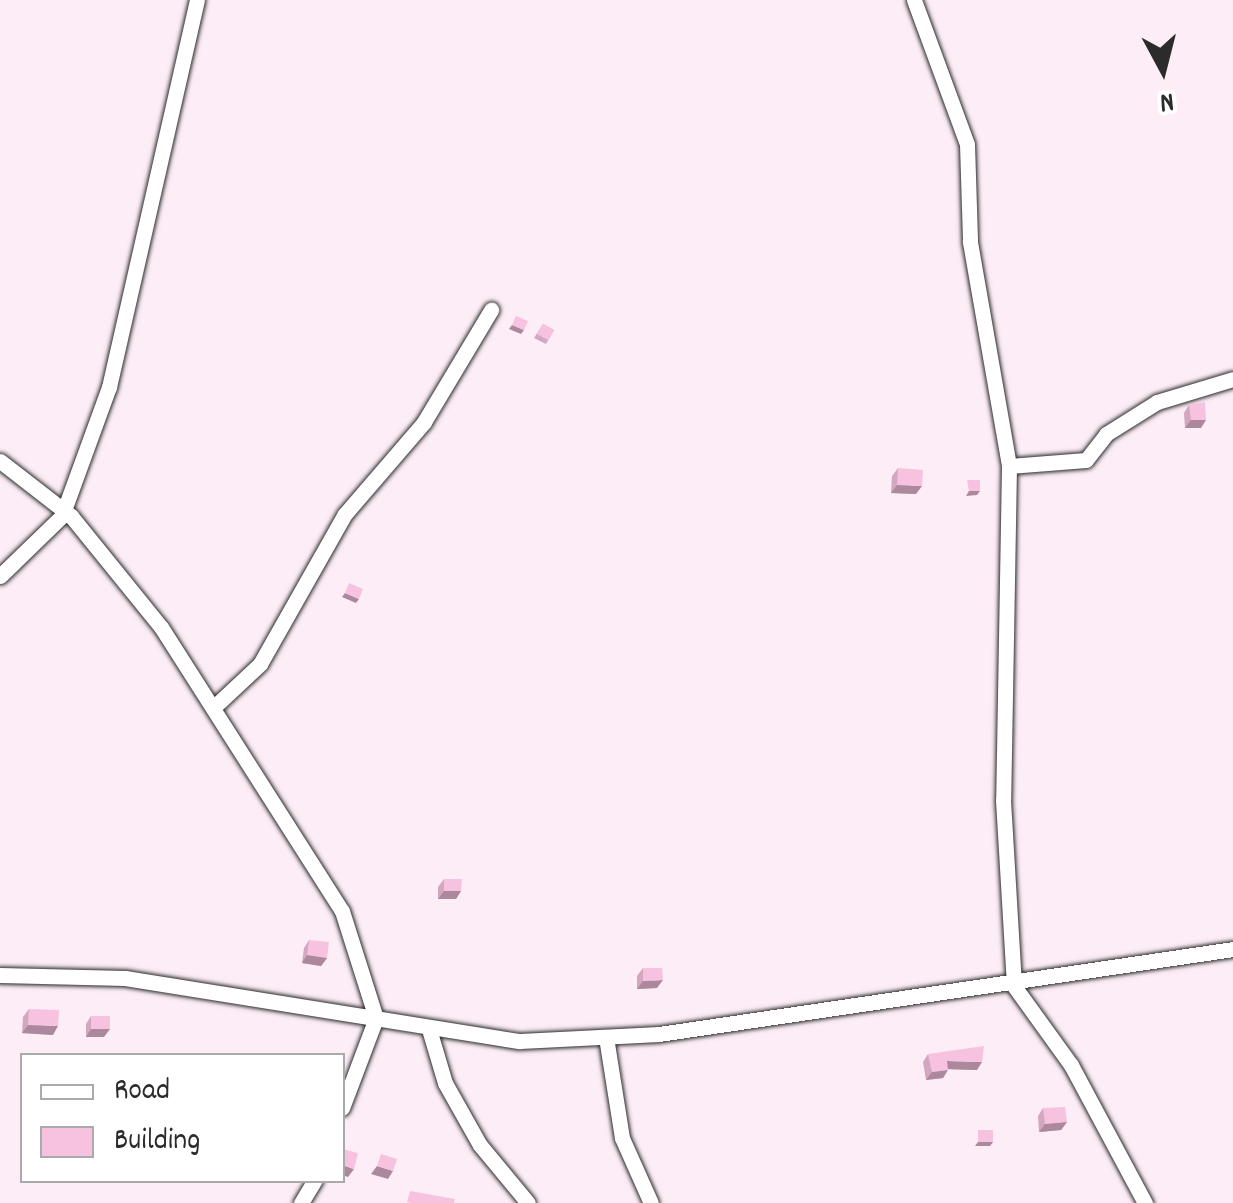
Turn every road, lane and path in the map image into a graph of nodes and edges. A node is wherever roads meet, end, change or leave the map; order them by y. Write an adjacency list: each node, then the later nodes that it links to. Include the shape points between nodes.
1 (197, 0): 7 (street, via 109,387)
2 (914, 0): 6 (street, via 968,144 970,242)
3 (491, 310): 9 (street, via 424,422 345,514 260,664)
4 (1233, 379): 6 (street, via 1156,402 1106,434 1086,460)
5 (0, 461): 7 (street)
6 (1010, 466): 12 (street, via 1003,800)
7 (64, 510): 8 (street); 9 (street)
8 (0, 576)
9 (214, 707): 13 (street, via 342,911)
10 (1233, 949): 12 (street)
11 (0, 975): 13 (street, via 125,978)
12 (1014, 986): 15 (street); 19 (street, via 1071,1064)
13 (376, 1018): 14 (street); 16 (street)
14 (429, 1029): 15 (street, via 520,1041); 17 (street, via 445,1083 480,1145)
15 (606, 1037): 18 (street, via 622,1138)
16 (345, 1100)
17 (528, 1203)
18 (651, 1203)
19 (1145, 1203)

